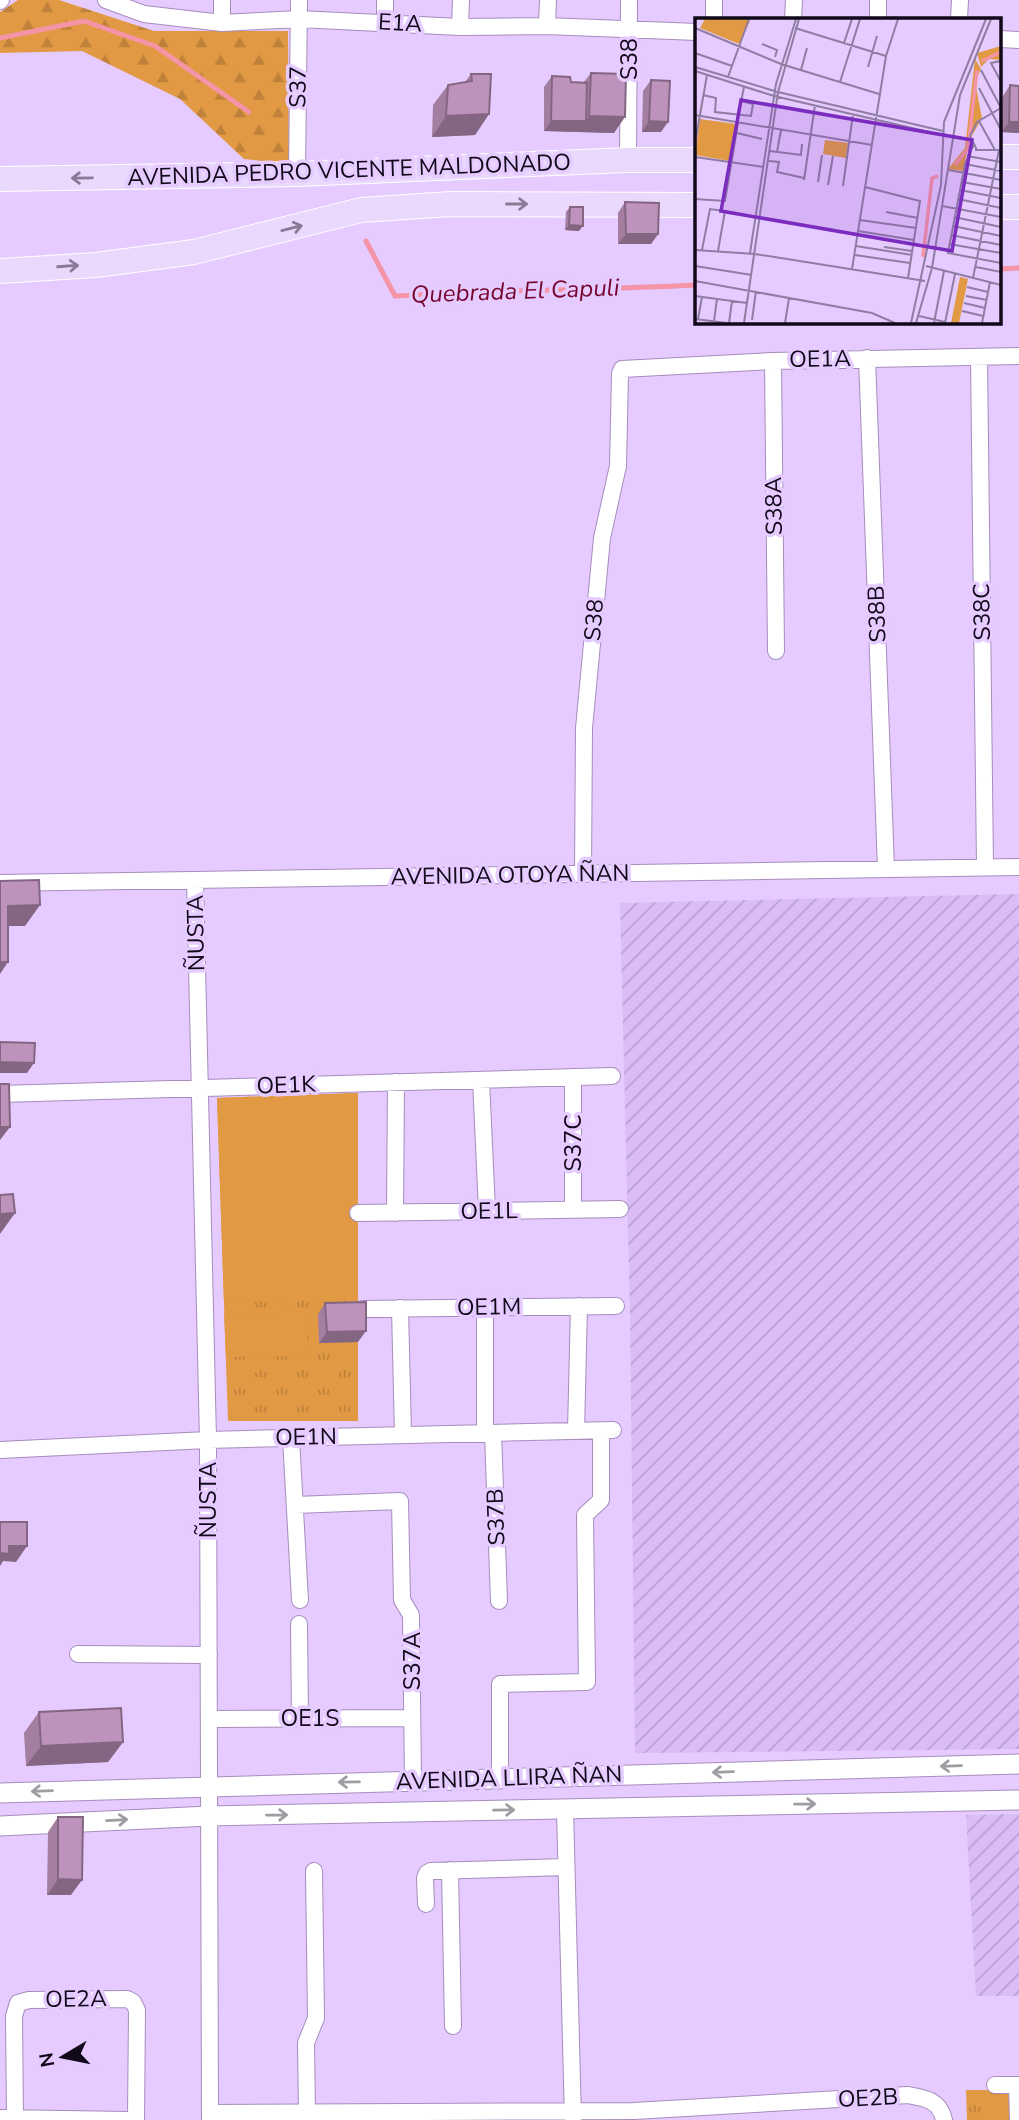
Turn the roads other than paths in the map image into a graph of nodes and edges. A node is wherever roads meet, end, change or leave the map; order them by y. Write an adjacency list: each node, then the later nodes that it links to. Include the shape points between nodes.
1 (106, 0): 12 (street, E1A)
2 (222, 0): 19 (street)
3 (299, 0): 17 (street, S37)
4 (385, 0): 18 (street)
5 (461, 0): 21 (street)
6 (548, 0): 20 (street)
7 (629, 0): 22 (street, S38)
8 (714, 0): 13 (street)
9 (794, 0): 14 (street)
10 (878, 0): 15 (street)
11 (960, 0): 16 (street)
12 (144, 7): 19 (street, E1A)
13 (714, 18)
14 (793, 18)
15 (878, 18)
16 (960, 18)
17 (299, 19): 18 (street, E1A); 19 (street, E1A); 26 (street, S37)
18 (385, 22): 21 (street, E1A)
19 (222, 23)
20 (547, 26): 21 (street, E1A); 22 (street, E1A)
21 (460, 27)
22 (629, 29): 23 (street, E1A); 24 (street, S38)
23 (695, 32)
24 (628, 160): 25 (main road, AVENIDA PEDRO VICENTE MALDONADO); 26 (main road, AVENIDA PEDRO VICENTE MALDONADO)
25 (695, 160)
26 (297, 174): 27 (main road, AVENIDA PEDRO VICENTE MALDONADO, one-way to 27)
27 (0, 179)
28 (695, 205): 29 (main road, AVENIDA PEDRO VICENTE MALDONADO, one-way to 28, via 194,252 361,210 450,204)
29 (0, 271)
30 (1019, 356): 31 (street, OE1A)
31 (979, 357): 32 (street, OE1A); 36 (street, S38C)
32 (867, 358): 33 (street, OE1A); 38 (street, S38B)
33 (773, 360): 34 (street, OE1A); 35 (street, S38A)
34 (622, 369): 39 (street, S38, via 618,466 602,538 583,729)
35 (776, 651)
36 (985, 867): 37 (street, AVENIDA OTOYA ÑAN); 38 (street, AVENIDA OTOYA ÑAN)
37 (1019, 867)
38 (886, 869): 39 (street, AVENIDA OTOYA ÑAN)
39 (583, 874): 40 (street, AVENIDA OTOYA ÑAN)
40 (195, 880): 41 (street, AVENIDA OTOYA ÑAN); 46 (street, ÑUSTA)
41 (0, 883)
42 (612, 1076): 43 (street, OE1K)
43 (573, 1077): 44 (street, OE1K); 49 (street, S37C)
44 (481, 1080): 45 (street, OE1K); 50 (street)
45 (396, 1082): 46 (street, OE1K); 52 (street)
46 (200, 1088): 47 (street, OE1K); 62 (street, ÑUSTA)
47 (0, 1094)
48 (620, 1209): 49 (street, OE1L)
49 (573, 1210): 50 (street, OE1L)
50 (487, 1211): 52 (street, OE1L)
51 (358, 1213): 52 (street, OE1L)
52 (395, 1213)
53 (579, 1306): 54 (street, OE1M); 55 (street, OE1M); 58 (street)
54 (616, 1306)
55 (485, 1307): 56 (street, OE1M); 59 (street, S37B)
56 (400, 1308): 57 (street, OE1M); 60 (street)
57 (362, 1309)
58 (576, 1431): 59 (street, OE1N); 74 (street, OE1N, via 607,1430 601,1500 585,1515 587,1682 500,1684)
59 (489, 1433): 60 (street, OE1N); 66 (street, S37B)
60 (403, 1435): 61 (street, OE1N)
61 (291, 1438): 62 (street, OE1N); 64 (street)
62 (208, 1440): 63 (street, OE1N); 69 (street, ÑUSTA)
63 (0, 1450)
64 (295, 1505): 65 (street); 71 (street, S37A, via 400,1502 402,1600 411,1615)
65 (300, 1600)
66 (499, 1601)
67 (299, 1624): 70 (street)
68 (78, 1654): 69 (street)
69 (209, 1655): 72 (street, ÑUSTA)
70 (300, 1718): 71 (street, OE1S); 72 (street, OE1S)
71 (412, 1718): 75 (street, S37A)
72 (209, 1719): 76 (street, ÑUSTA)
73 (1019, 1764): 74 (street, AVENIDA LLIRA ÑAN, one-way to 74)
74 (500, 1778): 75 (street, AVENIDA LLIRA ÑAN)
75 (413, 1780): 76 (street, AVENIDA LLIRA ÑAN, one-way to 76)
76 (209, 1786): 77 (street, AVENIDA LLIRA ÑAN, one-way to 77); 80 (street, ÑUSTA)
77 (0, 1793)
78 (1019, 1800): 79 (street, AVENIDA LLIRA ÑAN, one-way to 78)
79 (565, 1809): 80 (street, AVENIDA LLIRA ÑAN, one-way to 79); 82 (street)
80 (209, 1816): 81 (street, AVENIDA LLIRA ÑAN, one-way to 80); 90 (street, ÑUSTA)
81 (0, 1826)
82 (566, 1867): 83 (street); 91 (street)
83 (450, 1870): 85 (street, via 427,1873); 86 (street)
84 (314, 1871): 89 (street, via 316,2018 306,2043)
85 (426, 1903)
86 (453, 2026)
87 (995, 2085): 88 (street)
88 (1018, 2085): 96 (street)
89 (307, 2113): 90 (street, OE2B); 91 (street, OE2B)
90 (210, 2116)
91 (573, 2116): 95 (street, OE2B, via 908,2095 937,2104)
92 (7, 2119): 93 (street); 94 (street, OE2A, via 18,2003 127,1999 137,2010)
93 (128, 2120)
94 (136, 2120)
95 (944, 2120)
96 (1018, 2120)

